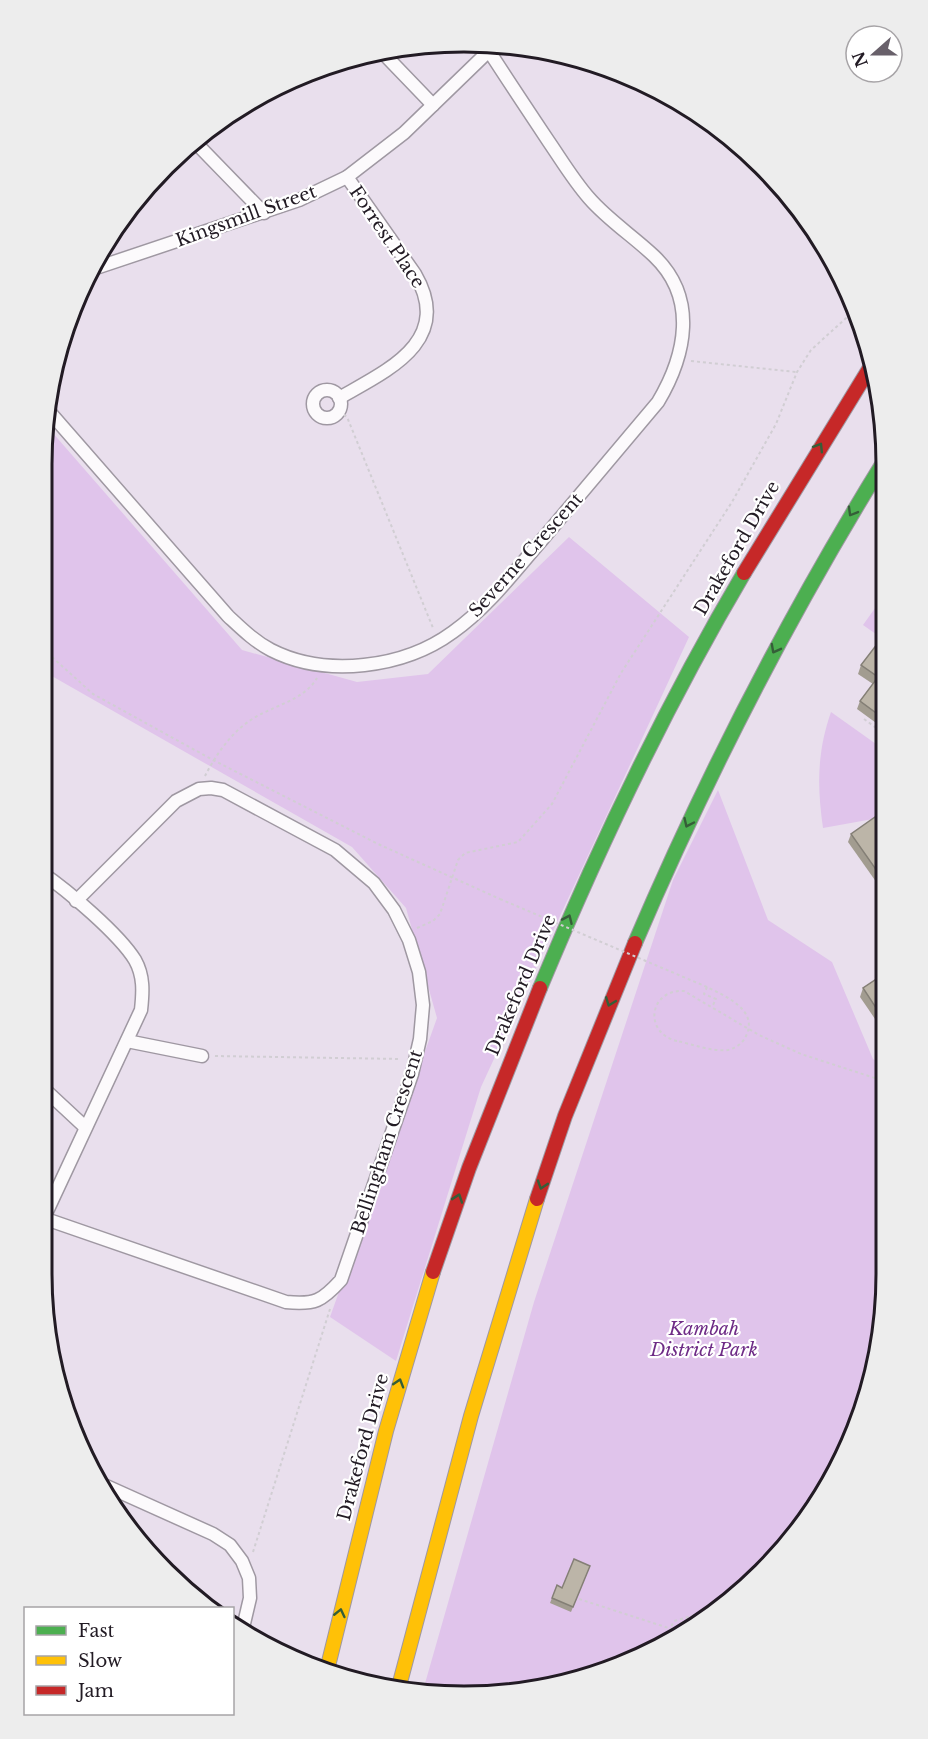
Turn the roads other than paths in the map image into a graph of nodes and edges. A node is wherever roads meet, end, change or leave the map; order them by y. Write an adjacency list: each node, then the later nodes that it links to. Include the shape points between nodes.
1 (486, 53): 4 (street, Kingsmill Street)
2 (496, 54): 11 (street, Severne Crescent, via 590,200 656,258 671,278 681,301 684,326 673,378 658,402 476,615 451,634 408,655 377,663 345,666 299,660 272,650 248,636)
3 (389, 59): 4 (street)
4 (433, 105): 6 (street, Kingsmill Street, via 377,156)
5 (201, 148): 7 (street)
6 (347, 177): 7 (street, Kingsmill Street); 10 (street, Forrest Place, via 415,274 428,308 425,326 403,360)
7 (264, 213): 8 (street, Kingsmill Street)
8 (104, 265)
9 (866, 374): 23 (highway, Drakeford Drive, one-way to 9, via 370,1488 426,1293 493,1100 545,969 602,843 699,650 777,514)
10 (339, 398): 10 (street, via 326,390 318,393 313,408 317,415 333,417 339,411)
11 (55, 418)
12 (876, 473): 24 (highway, one-way to 24, via 751,693 682,835 616,987 555,1143 501,1310)
13 (52, 881): 14 (street)
14 (76, 901): 15 (street, via 123,945 142,980 141,1010); 20 (street, Bellingham Crescent, via 181,797 199,789 224,790 335,850 374,883 409,940 419,972 422,1022 416,1059 341,1280 318,1301 286,1302)
15 (127, 1041): 16 (street); 18 (street)
16 (202, 1056)
17 (52, 1096): 18 (street)
18 (85, 1127): 19 (street)
19 (52, 1200)
20 (52, 1223)
21 (113, 1489): 22 (street, via 230,1545 249,1578 250,1598)
22 (244, 1623)
23 (329, 1664)
24 (400, 1682)

